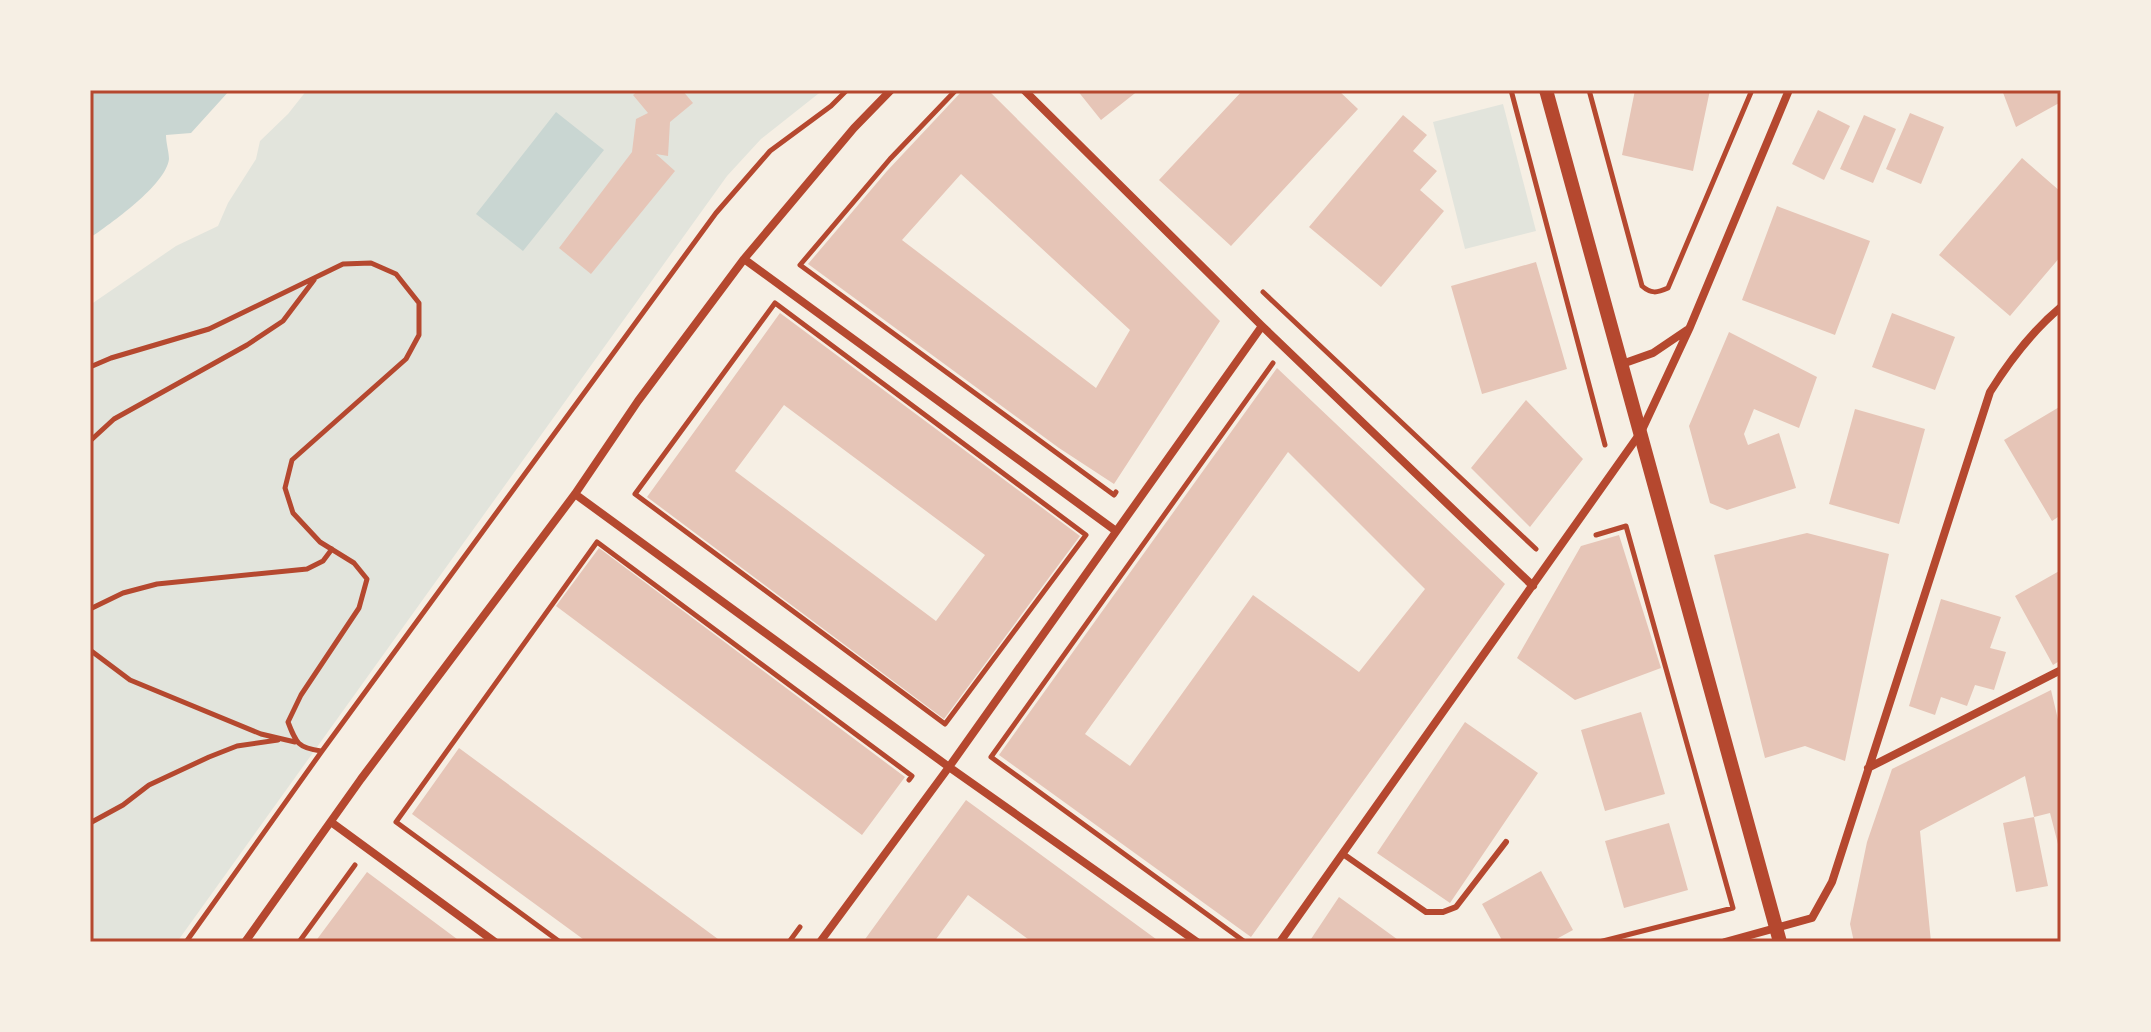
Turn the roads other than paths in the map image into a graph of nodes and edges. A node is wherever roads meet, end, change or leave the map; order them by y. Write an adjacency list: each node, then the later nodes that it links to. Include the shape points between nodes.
1 (891, 90): 5 (street)
2 (1024, 90): 7 (street)
3 (1546, 90): 9 (street)
4 (1789, 90): 8 (street)
5 (744, 259): 11 (street); 12 (street)
6 (2061, 307): 16 (street, via 2013,356 1990,392)
7 (1262, 326): 12 (street); 13 (street)
8 (1690, 327): 9 (street, via 1653,353); 10 (street)
9 (1622, 364): 10 (street)
10 (1641, 432): 13 (street); 20 (street)
11 (575, 494): 15 (street); 17 (street)
12 (1116, 531): 15 (street)
13 (1533, 586): 19 (street)
14 (2061, 670): 16 (street)
15 (949, 767): 23 (street); 24 (street)
16 (1868, 768): 20 (street, via 1832,882 1812,918)
17 (331, 822): 21 (street); 22 (street)
18 (1506, 842): 19 (lane, via 1456,907 1443,912 1426,912)
19 (1343, 854): 25 (street)
20 (1779, 935): 26 (street)
21 (245, 942)
22 (495, 942)
23 (820, 942)
24 (1197, 942)
25 (1280, 942)
26 (1725, 942)

